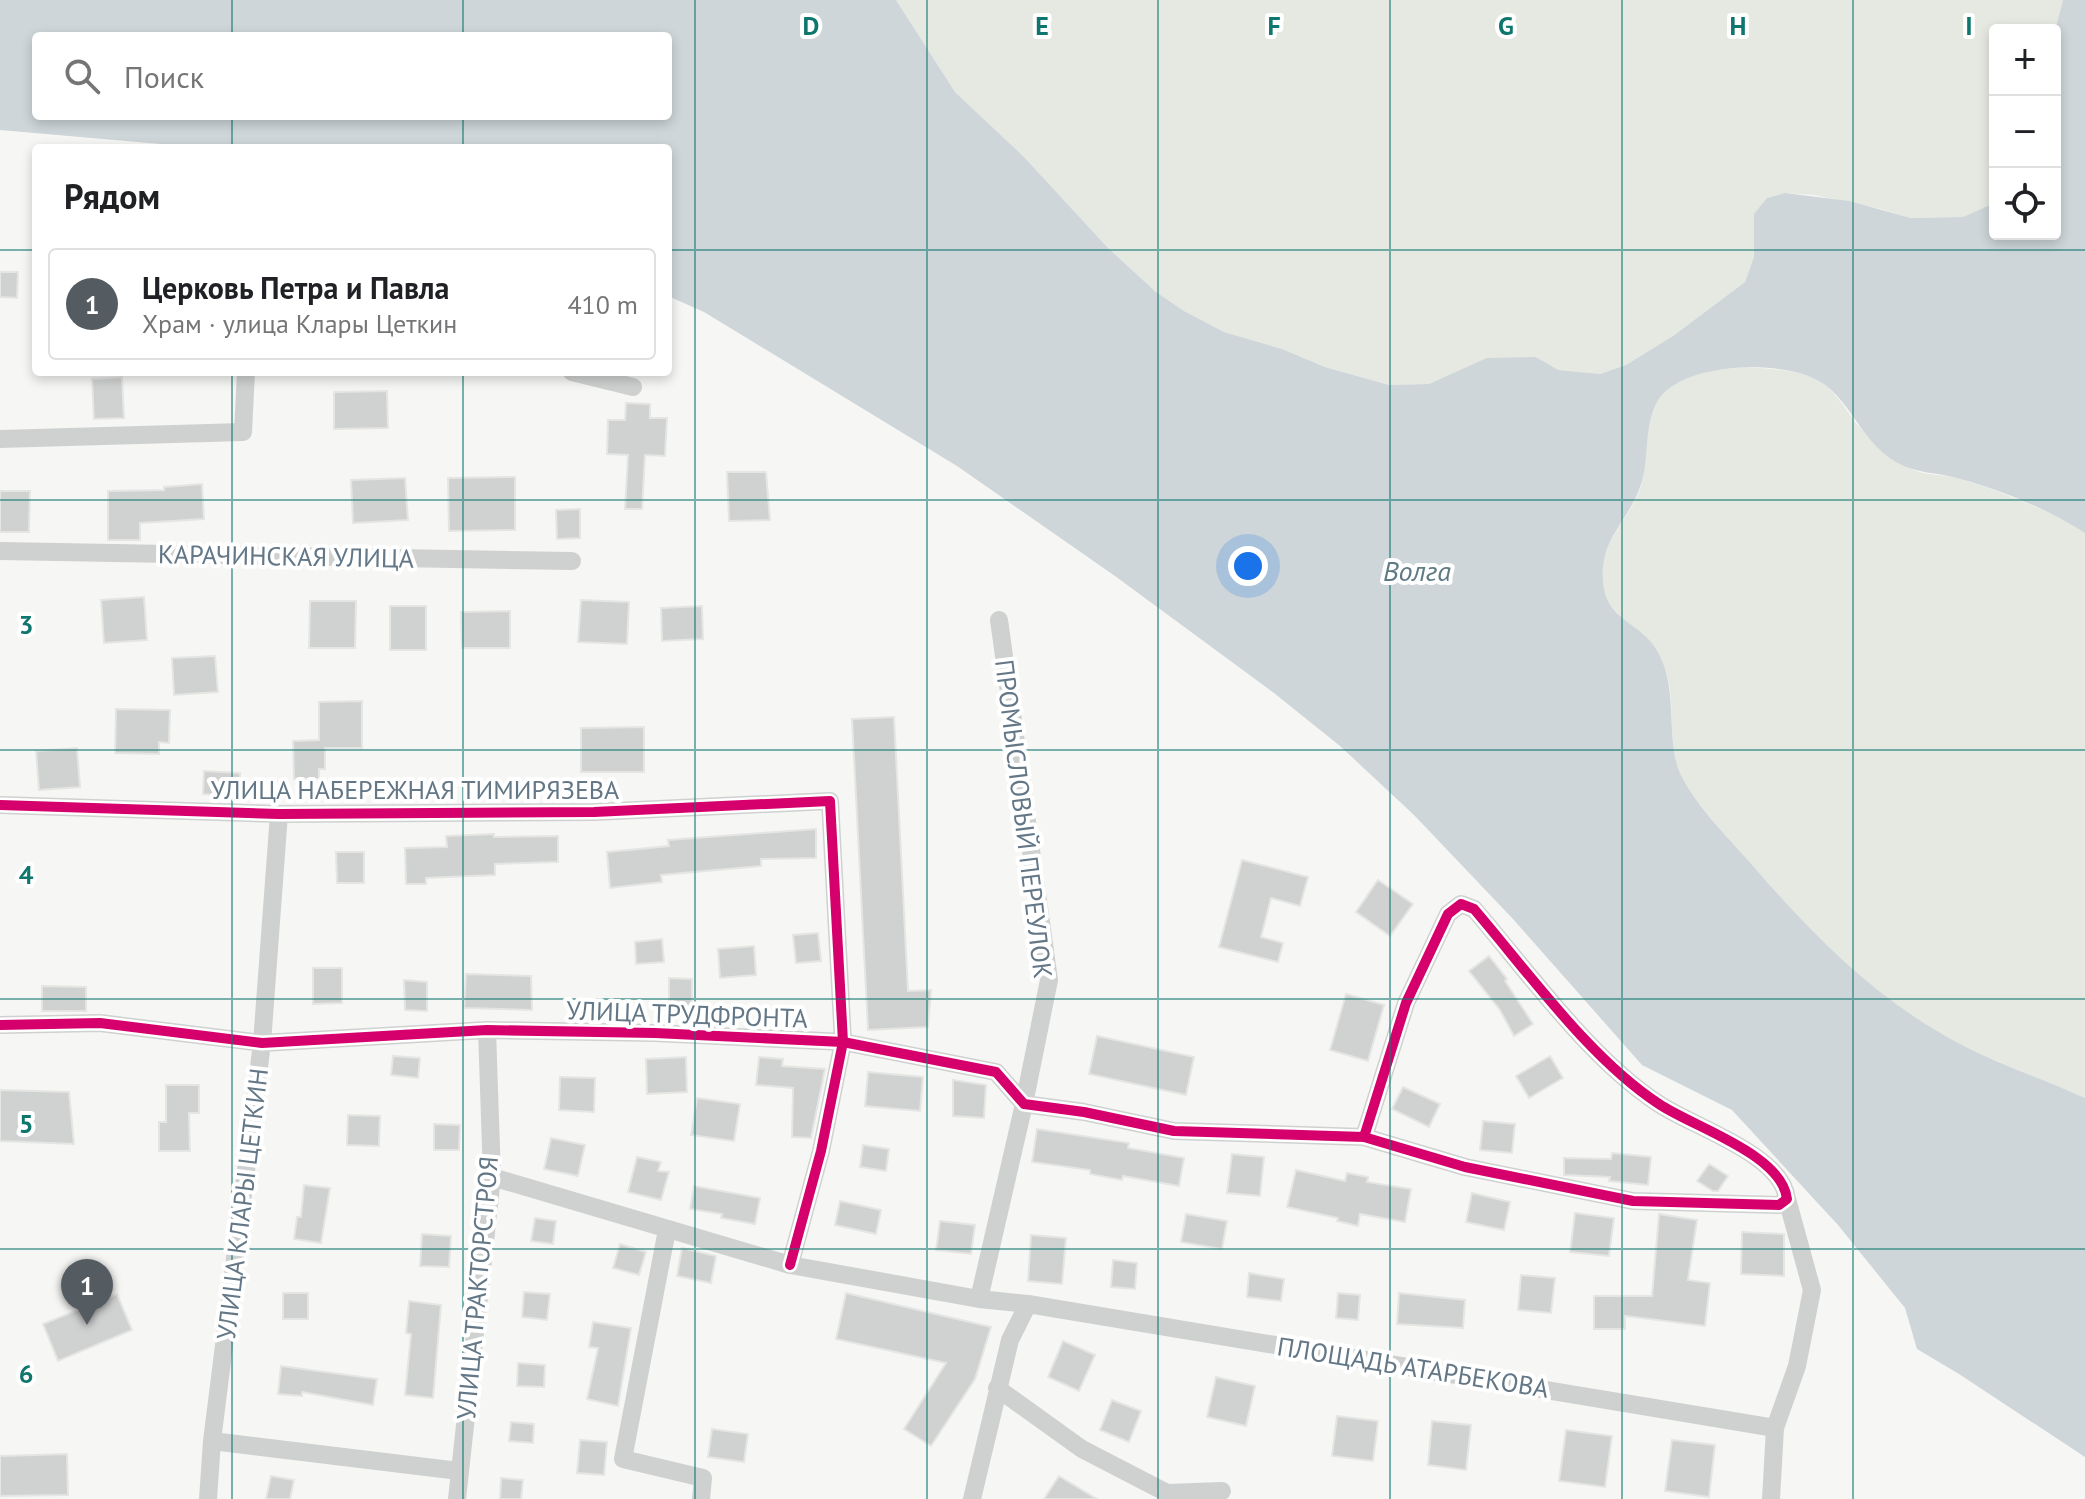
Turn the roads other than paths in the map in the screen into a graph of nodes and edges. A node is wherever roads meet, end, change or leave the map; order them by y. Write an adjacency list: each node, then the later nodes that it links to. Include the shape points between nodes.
1 (246, 376): 4 (street, via 243,432)
2 (588, 376): 3 (street)
3 (633, 387)
4 (0, 439)
5 (0, 551): 6 (street, КАРАЧИНСКАЯ УЛИЦА)
6 (572, 561)
7 (999, 620): 14 (street, ПРОМЫСЛОВЫЙ ПЕРЕУЛОК, via 1049,980)
8 (0, 805): 9 (street, УЛИЦА НАБЕРЕЖНАЯ ТИМИРЯЗЕВА)
9 (279, 814): 12 (street, УЛИЦА НАБЕРЕЖНАЯ ТИМИРЯЗЕВА, via 594,812 830,801); 13 (street, УЛИЦА КЛАРЫ ЦЕТКИН)
10 (0, 1025): 13 (street, УЛИЦА ТРУДФРОНТА, via 100,1023)
11 (487, 1030): 12 (street, УЛИЦА ТРУДФРОНТА); 13 (street, УЛИЦА ТРУДФРОНТА); 16 (street, УЛИЦА ТРАКТОРСТРОЯ)
12 (843, 1042): 14 (street, УЛИЦА ТРУДФРОНТА, via 996,1072); 19 (street)
13 (262, 1043): 24 (street, УЛИЦА КЛАРЫ ЦЕТКИН)
14 (1024, 1104): 15 (street, via 1174,1131); 20 (street, ПРОМЫСЛОВЫЙ ПЕРЕУЛОК)
15 (1364, 1137): 17 (street, via 1465,1167 1633,1201); 17 (street, via 1406,1003 1448,914 1461,904 1474,909 1610,1063 1659,1104 1757,1156 1786,1188)
16 (492, 1177): 18 (street, ПЛОЩАДЬ АТАРБЕКОВА); 25 (street, УЛИЦА ТРАКТОРСТРОЯ)
17 (1783, 1202): 23 (street, via 1812,1290 1797,1366)
18 (667, 1230): 19 (street, ПЛОЩАДЬ АТАРБЕКОВА); 30 (street, via 623,1459 703,1478)
19 (790, 1265): 20 (street, ПЛОЩАДЬ АТАРБЕКОВА)
20 (979, 1299): 21 (street, ПЛОЩАДЬ АТАРБЕКОВА)
21 (1028, 1304): 22 (street, via 1010,1340); 23 (street, ПЛОЩАДЬ АТАРБЕКОВА)
22 (997, 1388): 27 (street, via 1082,1449); 31 (street)
23 (1775, 1428): 32 (street)
24 (212, 1441): 25 (street); 28 (street, УЛИЦА КЛАРЫ ЦЕТКИН)
25 (459, 1471): 29 (street, УЛИЦА ТРАКТОРСТРОЯ)
26 (1222, 1491): 27 (street)
27 (1166, 1496)
28 (208, 1499)
29 (457, 1499)
30 (701, 1499)
31 (972, 1499)
32 (1771, 1499)

